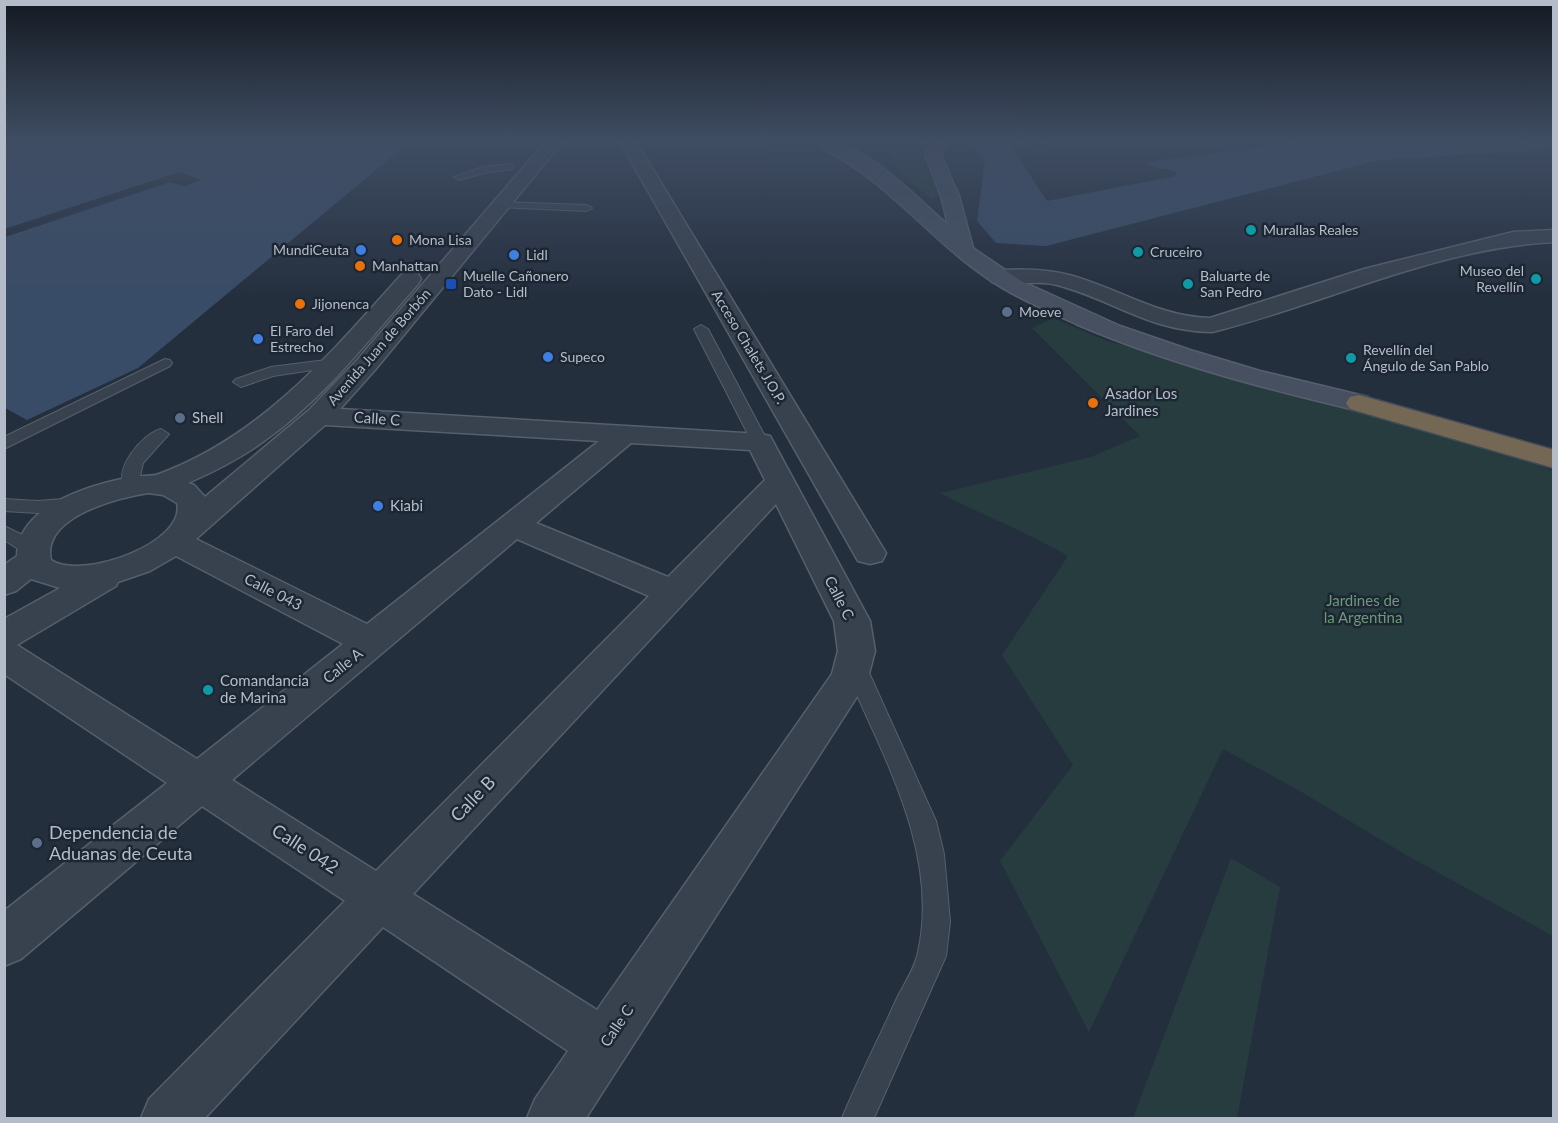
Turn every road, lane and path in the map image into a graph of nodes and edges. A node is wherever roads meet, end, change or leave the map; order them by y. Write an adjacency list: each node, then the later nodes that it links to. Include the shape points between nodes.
1 (486, 192): 13 (street, Avenida Juan de Borbón)
2 (512, 192): 6 (street, Avenida Juan de Borbón)
3 (658, 192): 31 (street, Acceso Chalets J.O.P.)
4 (896, 192): 9 (main road)
5 (949, 192): 9 (main road)
6 (501, 205): 7 (lane); 16 (street, Avenida Juan de Borbón)
7 (586, 208)
8 (1554, 236): 10 (street, via 1513,238 1372,274 1222,323 1200,326 1161,319 1062,280)
9 (964, 251): 10 (main road)
10 (1000, 277): 15 (main road, via 1019,290 1129,339 1272,384)
11 (701, 329): 20 (lane)
12 (165, 363): 21 (lane)
13 (334, 363): 14 (lane, via 271,372); 24 (street, Avenida Juan de Borbón, via 256,434)
14 (241, 382)
15 (1359, 403): 19 (highway); 22 (highway)
16 (319, 416): 18 (street, Calle C); 30 (street, Avenida Juan de Borbón)
17 (161, 434): 25 (lane, via 132,464)
18 (625, 434): 20 (street, Calle C); 28 (street, Calle A)
19 (1554, 440)
20 (759, 442): 23 (street, Calle C)
21 (4, 444)
22 (1554, 459)
23 (780, 482): 35 (street, Calle B); 39 (street, Calle C, via 852,621 857,635)
24 (163, 484): 25 (street); 30 (street, via 190,496 194,507 192,519)
25 (131, 486): 26 (street)
26 (76, 504): 27 (lane); 32 (street, via 46,526 37,538)
27 (4, 505)
28 (514, 526): 35 (street); 37 (street, Calle A)
29 (4, 532): 32 (lane)
30 (178, 537): 33 (street, Avenida Juan de Borbón, via 159,553); 37 (street, Calle 043)
31 (870, 553)
32 (34, 554): 33 (street, via 39,568 63,577 81,578); 34 (street)
33 (120, 570): 36 (street)
34 (4, 583)
35 (672, 592): 41 (street, Calle B)
36 (4, 636)
37 (372, 643): 40 (street, Calle A)
38 (4, 655): 40 (street, Calle 042)
39 (855, 666): 43 (street, Calle C); 46 (lane, via 923,821 936,901 932,956)
40 (202, 782): 41 (street, Calle 042); 42 (street, Calle A)
41 (379, 897): 43 (street, Calle 042); 44 (street, Calle B)
42 (4, 942)
43 (604, 1044): 45 (street, Calle C)
44 (168, 1119)
45 (554, 1119)
46 (858, 1119)

